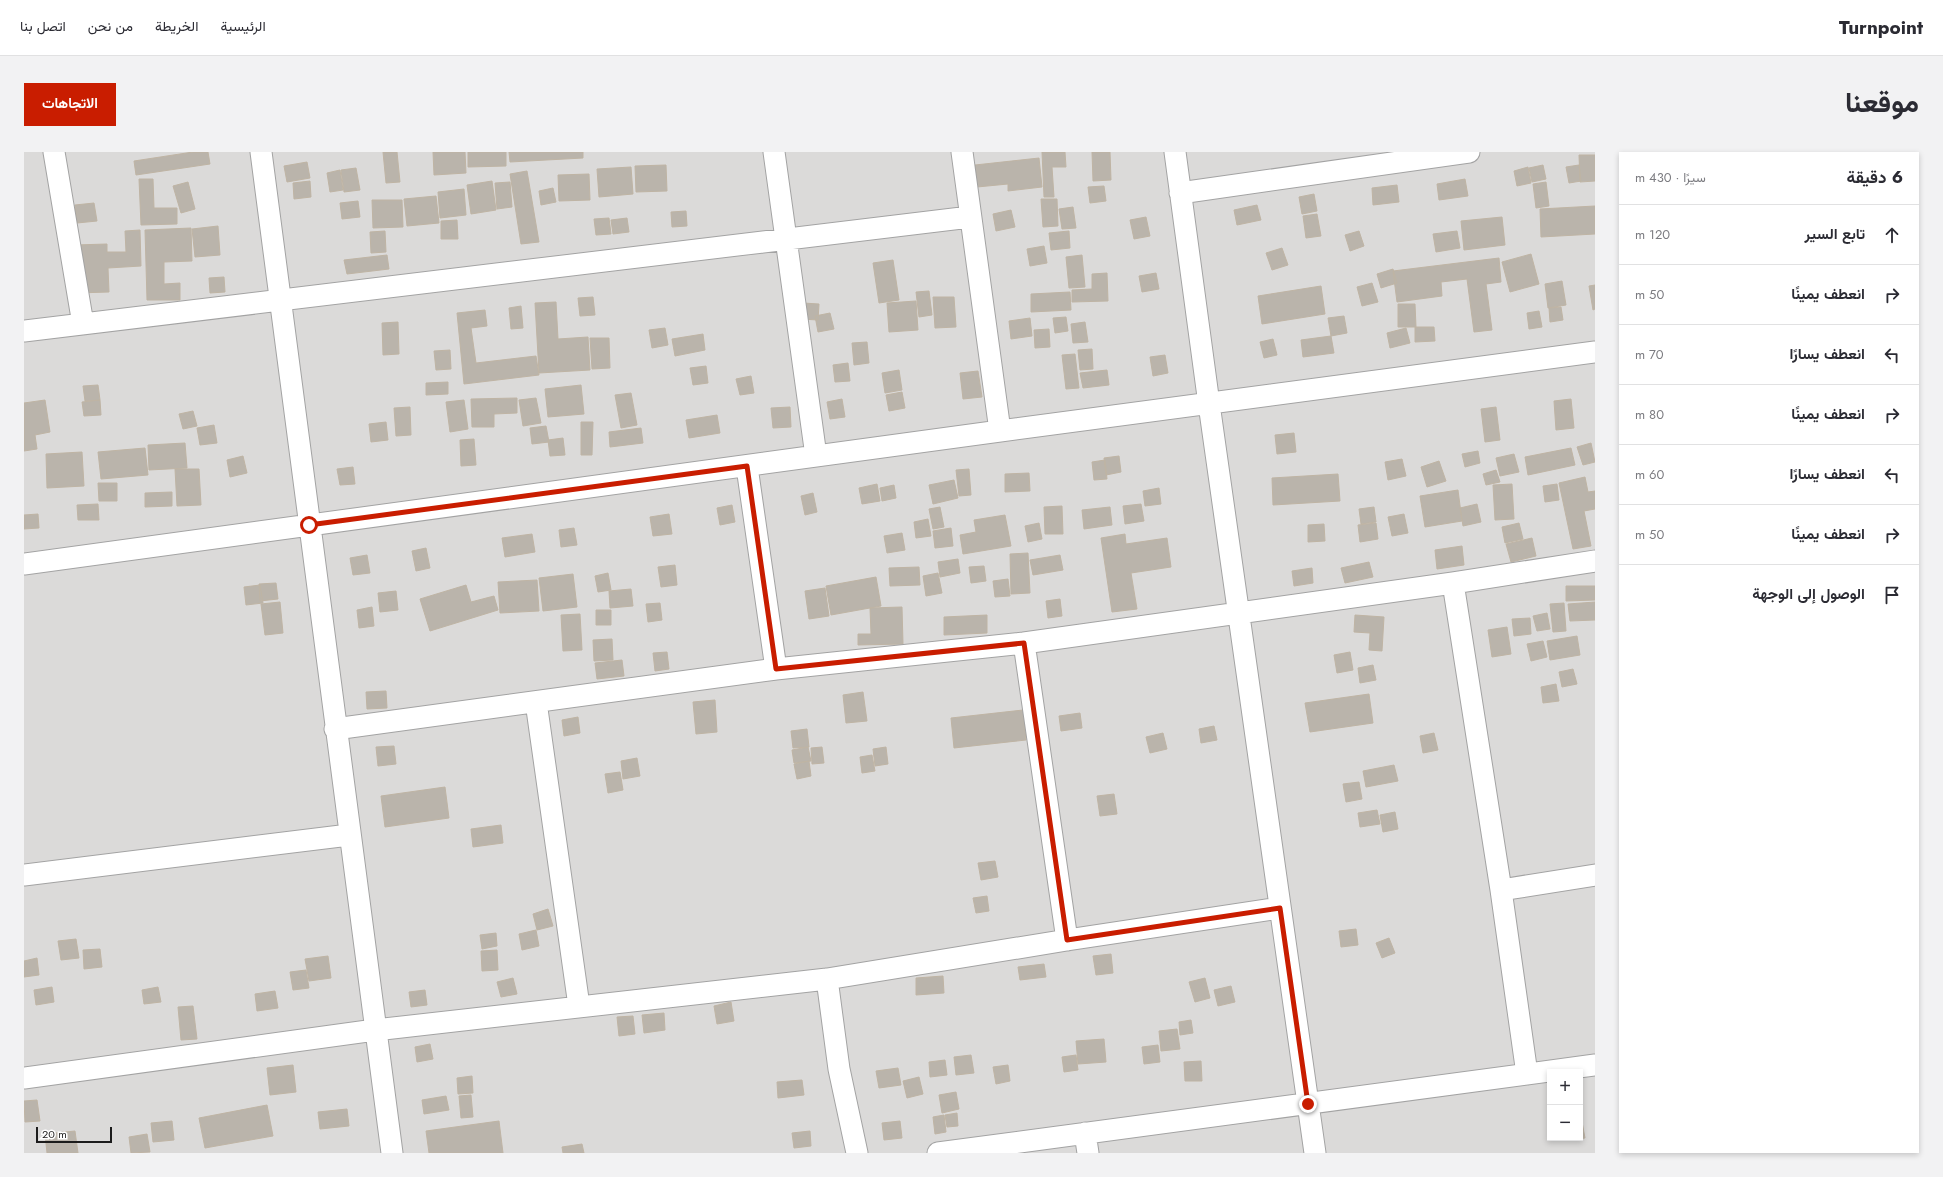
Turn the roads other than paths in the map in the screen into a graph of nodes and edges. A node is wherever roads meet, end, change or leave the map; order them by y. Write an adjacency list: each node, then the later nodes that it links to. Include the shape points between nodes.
1 (54, 152): 12 (street)
2 (261, 152): 11 (street)
3 (774, 152): 10 (street)
4 (962, 152): 9 (street)
5 (1175, 152): 8 (street)
6 (1470, 152): 7 (street)
7 (1426, 155): 8 (street)
8 (1180, 193): 15 (street)
9 (970, 217): 10 (street); 16 (street)
10 (785, 240): 11 (street); 17 (street)
11 (279, 300): 12 (street); 19 (street)
12 (83, 324): 13 (street)
13 (24, 331)
14 (1595, 352): 15 (street)
15 (1209, 404): 16 (street); 23 (street)
16 (1000, 431): 17 (street)
17 (816, 456): 18 (street)
18 (747, 466): 19 (street); 25 (street)
19 (309, 525): 21 (street); 27 (street)
20 (1595, 561): 22 (street)
21 (24, 564)
22 (1453, 583): 23 (street); 31 (street)
23 (1238, 612): 24 (street); 32 (street)
24 (1024, 643): 25 (street); 33 (street)
25 (776, 669): 26 (street)
26 (536, 702): 27 (street); 35 (street)
27 (335, 729): 28 (street)
28 (349, 835): 29 (street); 36 (street)
29 (24, 875)
30 (1595, 875): 31 (street)
31 (1501, 890): 38 (street)
32 (1280, 908): 33 (street); 40 (street)
33 (1067, 940): 34 (street)
34 (827, 979): 35 (street); 43 (street, via 839,1069)
35 (578, 1006): 36 (street)
36 (375, 1030): 39 (street); 42 (street)
37 (1595, 1065): 38 (street)
38 (1527, 1074): 40 (street)
39 (24, 1078)
40 (1308, 1104): 41 (street); 46 (street)
41 (1085, 1133): 44 (street); 45 (street)
42 (392, 1153)
43 (857, 1153)
44 (938, 1153)
45 (1088, 1153)
46 (1315, 1153)

